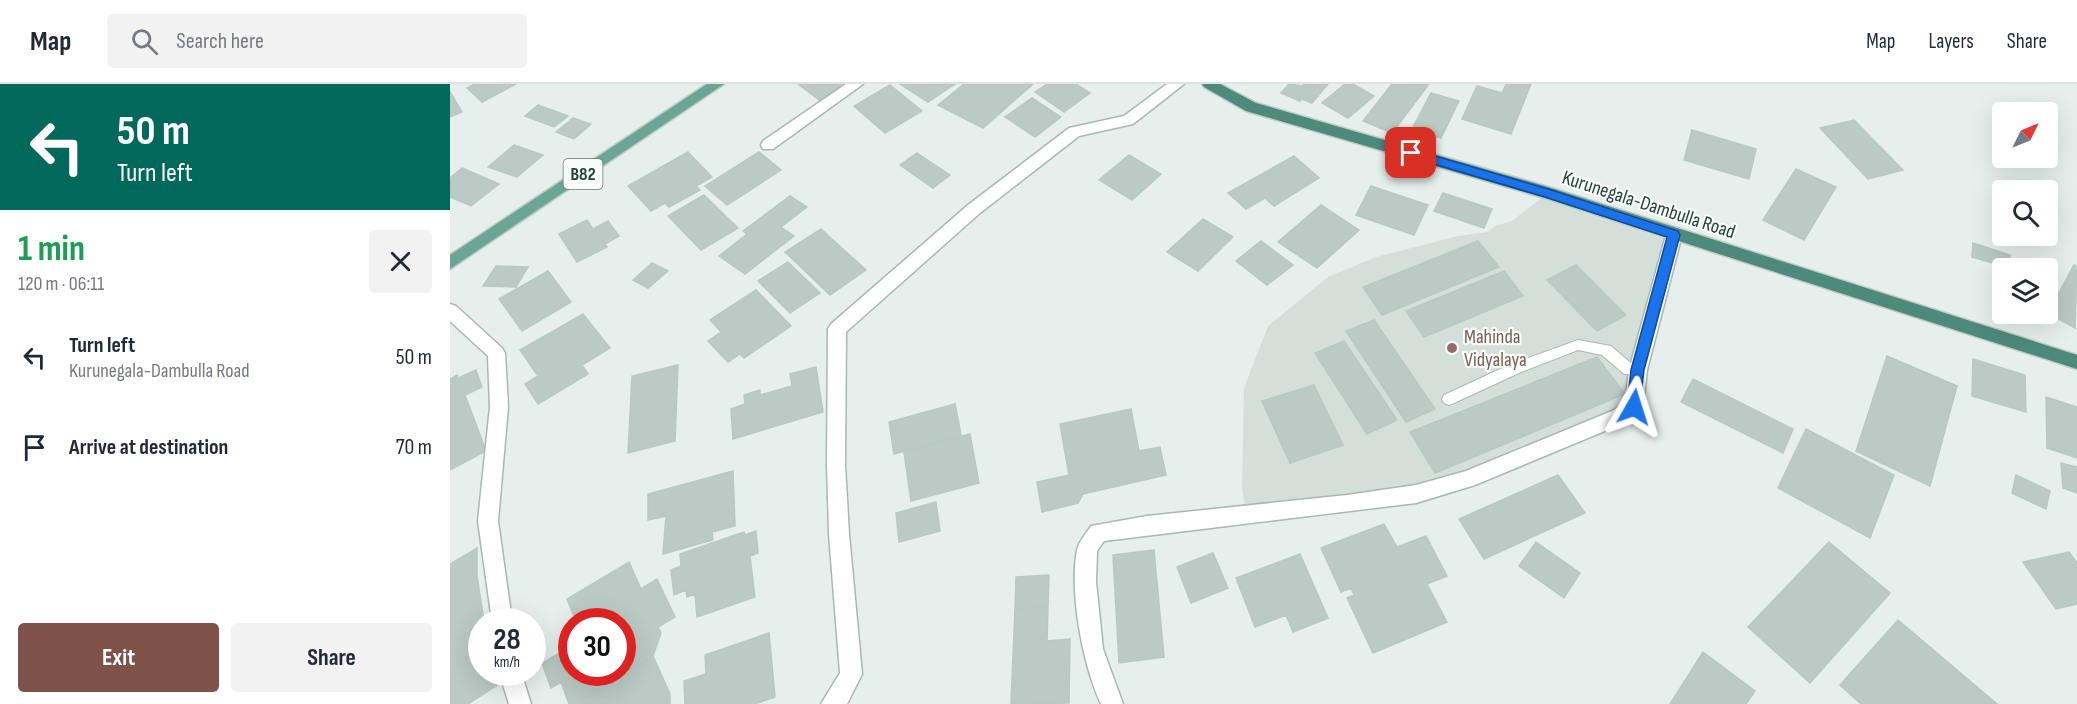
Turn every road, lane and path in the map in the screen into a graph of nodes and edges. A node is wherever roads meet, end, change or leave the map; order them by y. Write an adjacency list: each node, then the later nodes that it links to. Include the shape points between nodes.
1 (717, 84): 7 (main road, B82)
2 (856, 84): 5 (street)
3 (1177, 84): 15 (street, via 1128,120 1074,132 974,209 837,329 837,488 852,674)
4 (1209, 84): 6 (highway, Kurunegala-Dambulla Road, via 1251,107 1548,193)
5 (768, 145)
6 (1674, 235): 9 (highway, Kurunegala-Dambulla Road); 10 (street)
7 (450, 263)
8 (450, 311): 12 (street, via 496,353 499,406 488,521)
9 (2077, 362)
10 (1638, 370): 11 (lane, via 1629,370 1606,350 1578,345); 16 (street, via 1634,407 1468,479 1416,494 1098,533 1087,549 1086,582 1092,649)
11 (1449, 399)
12 (500, 608)
13 (514, 686): 14 (street)
14 (520, 704)
15 (832, 704)
16 (1112, 704)

